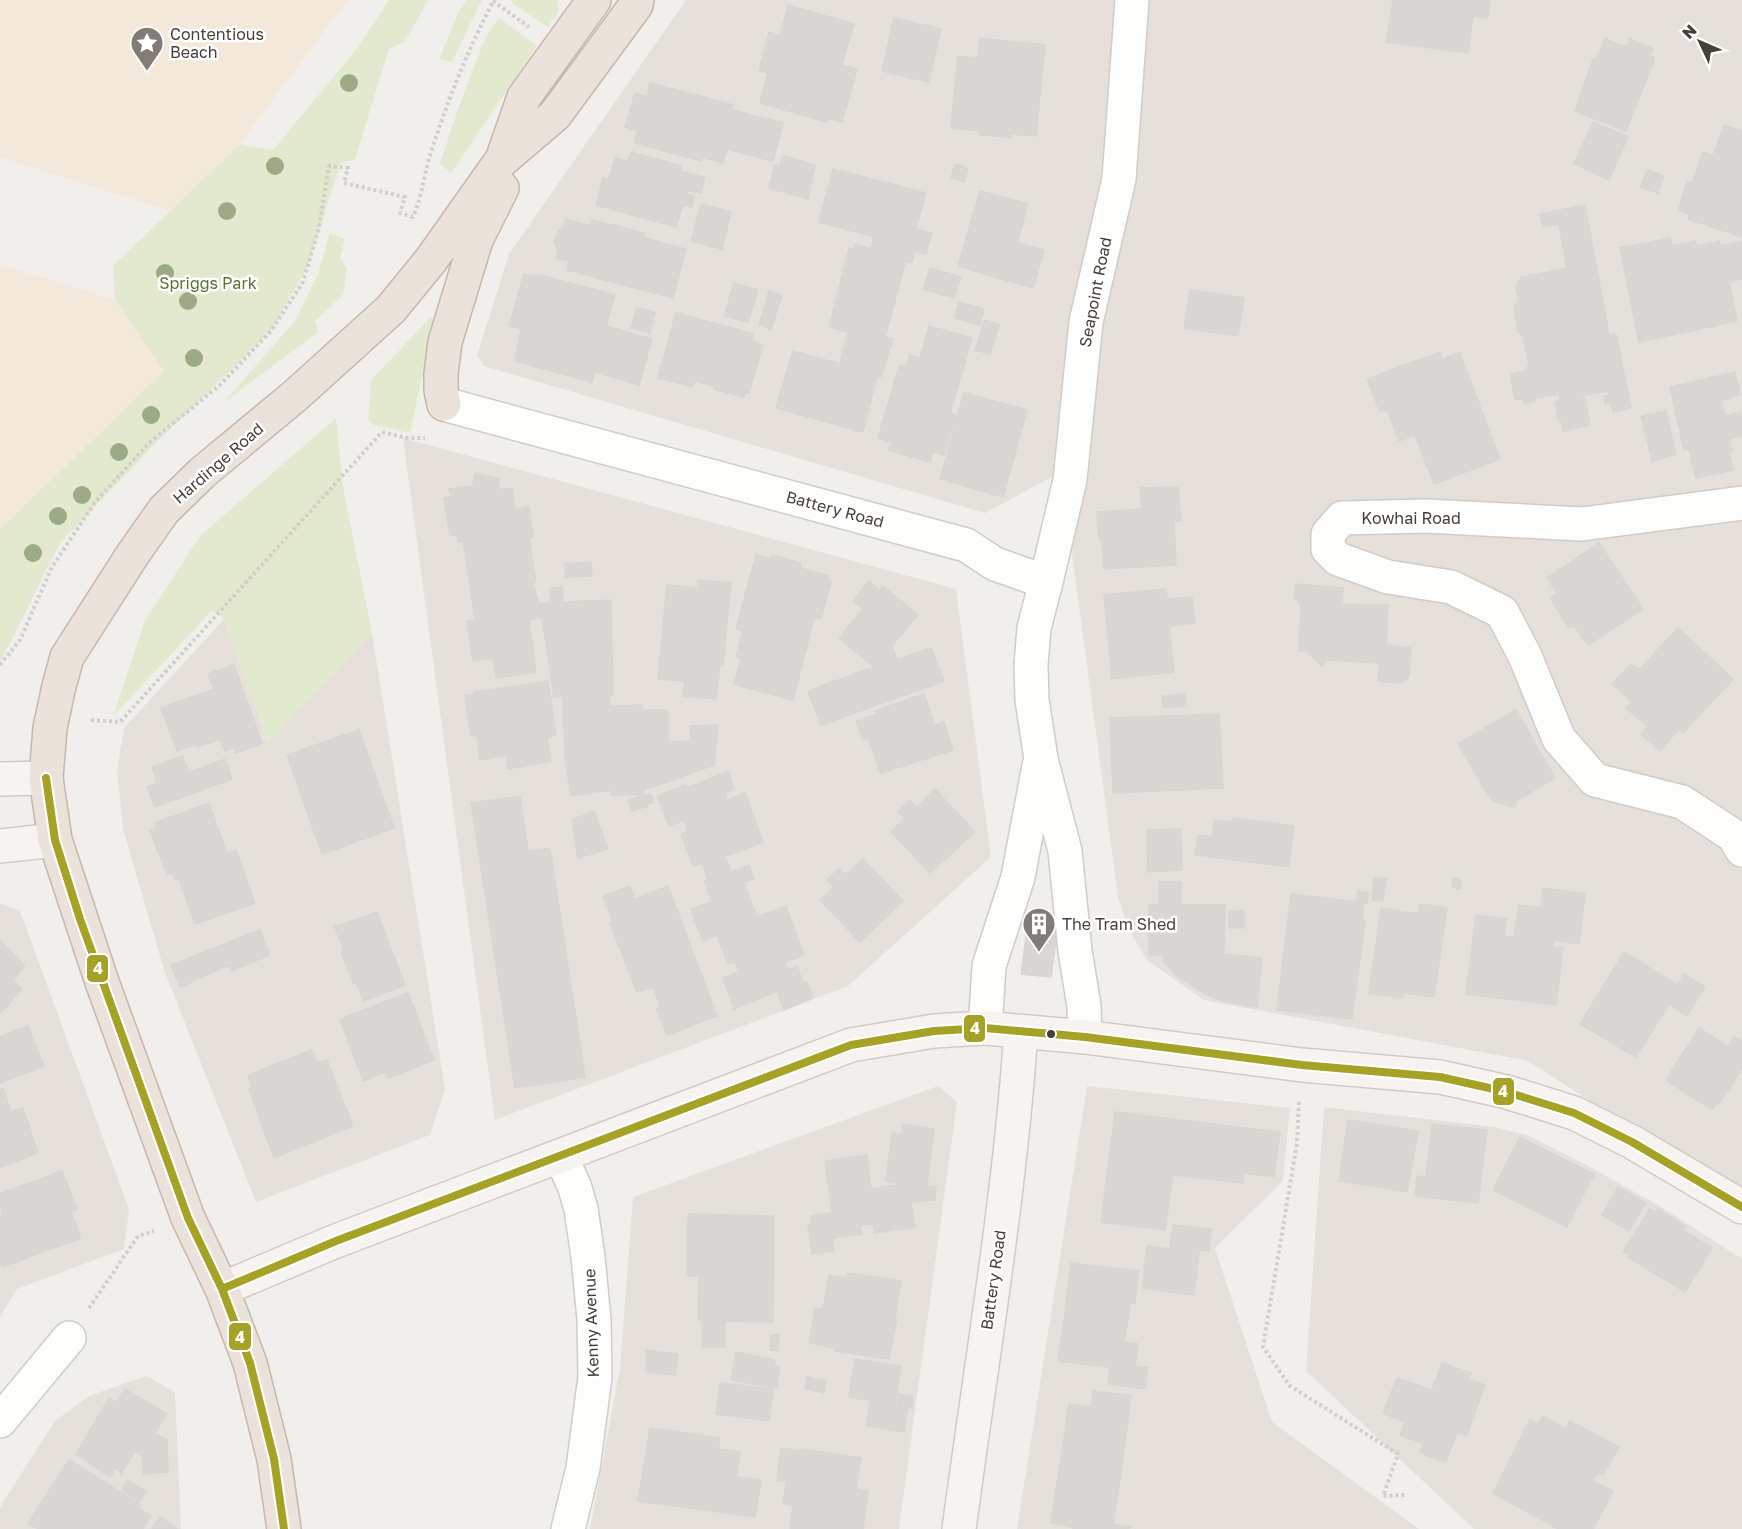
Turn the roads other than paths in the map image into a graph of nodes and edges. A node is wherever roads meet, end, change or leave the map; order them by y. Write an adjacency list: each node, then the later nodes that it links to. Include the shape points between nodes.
1 (594, 0): 5 (highway, via 524,97)
2 (637, 0): 4 (highway, via 555,115)
3 (1132, 0): 8 (street, Seapoint Road, via 1119,179 1086,322 1070,480)
4 (526, 141): 5 (highway); 6 (highway, via 476,240 445,342 441,374)
5 (501, 161): 10 (highway, Hardinge Road, via 391,309 164,510 67,657 52,717)
6 (444, 404): 8 (street, Battery Road, via 966,545 995,564)
7 (1742, 503): 14 (street, Kowhai Road, via 1582,524 1426,516 1342,518 1328,534 1328,549 1338,559 1389,576 1450,587 1502,612 1559,739 1595,780 1682,802 1734,836)
8 (1046, 582): 9 (street, via 1034,628 1031,665)
9 (1041, 759): 15 (street, via 1018,877 989,966); 17 (street, via 1065,851)
10 (46, 778): 11 (street); 12 (highway, Hardinge Road)
11 (0, 779)
12 (55, 840): 13 (street); 20 (highway, Hardinge Road, via 188,1218)
13 (0, 846)
14 (1742, 850)
15 (984, 1028): 16 (street); 18 (street, via 934,1031 851,1045)
16 (1021, 1030): 17 (street); 25 (street, Battery Road, via 1000,1227)
17 (1085, 1037): 19 (street, via 1302,1065 1440,1077 1507,1092 1574,1113)
18 (561, 1156): 20 (street, via 336,1241); 24 (street, Kenny Avenue, via 581,1209 593,1309 595,1365 583,1468)
19 (1742, 1207)
20 (222, 1289): 23 (highway, Hardinge Road, via 250,1364 274,1459)
21 (69, 1338): 22 (street)
22 (0, 1421)
23 (284, 1529)
24 (568, 1529)
25 (959, 1529)

